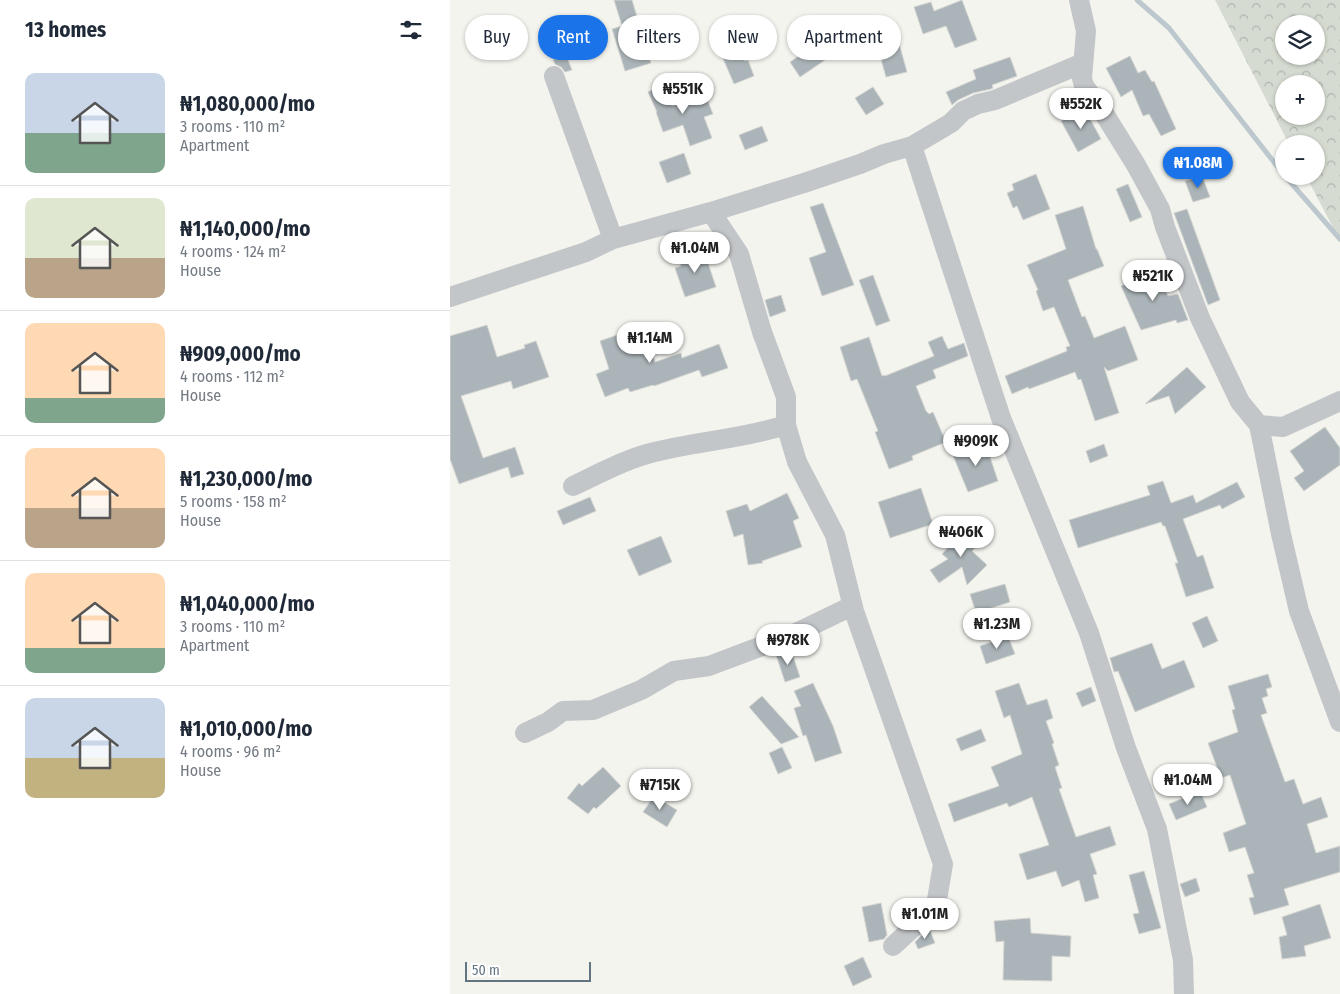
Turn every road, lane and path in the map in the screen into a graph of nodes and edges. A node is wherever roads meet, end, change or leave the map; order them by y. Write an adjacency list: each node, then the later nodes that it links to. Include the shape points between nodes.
1 (1084, 0): 2 (street, via 1086,30)
2 (1082, 63): 4 (street, via 995,100 978,104); 10 (street, via 1084,86 1136,165 1160,209 1200,318 1240,402)
3 (554, 76): 6 (street)
4 (912, 146): 5 (street); 16 (street, via 1001,418 1089,633 1126,748 1157,829 1183,960)
5 (710, 212): 6 (street); 9 (street, via 739,254 762,332 786,397)
6 (613, 238): 7 (street, via 586,252)
7 (450, 297)
8 (1340, 402): 10 (street, via 1283,427)
9 (786, 425): 11 (street, via 645,454); 12 (street, via 797,462 836,535)
10 (1259, 425): 13 (street, via 1299,611)
11 (573, 486)
12 (852, 606): 14 (street, via 794,634 708,666 674,671 641,690 593,710 563,711); 15 (street, via 942,864 936,906)
13 (1340, 722)
14 (525, 733)
15 (893, 946)
16 (1184, 994)

